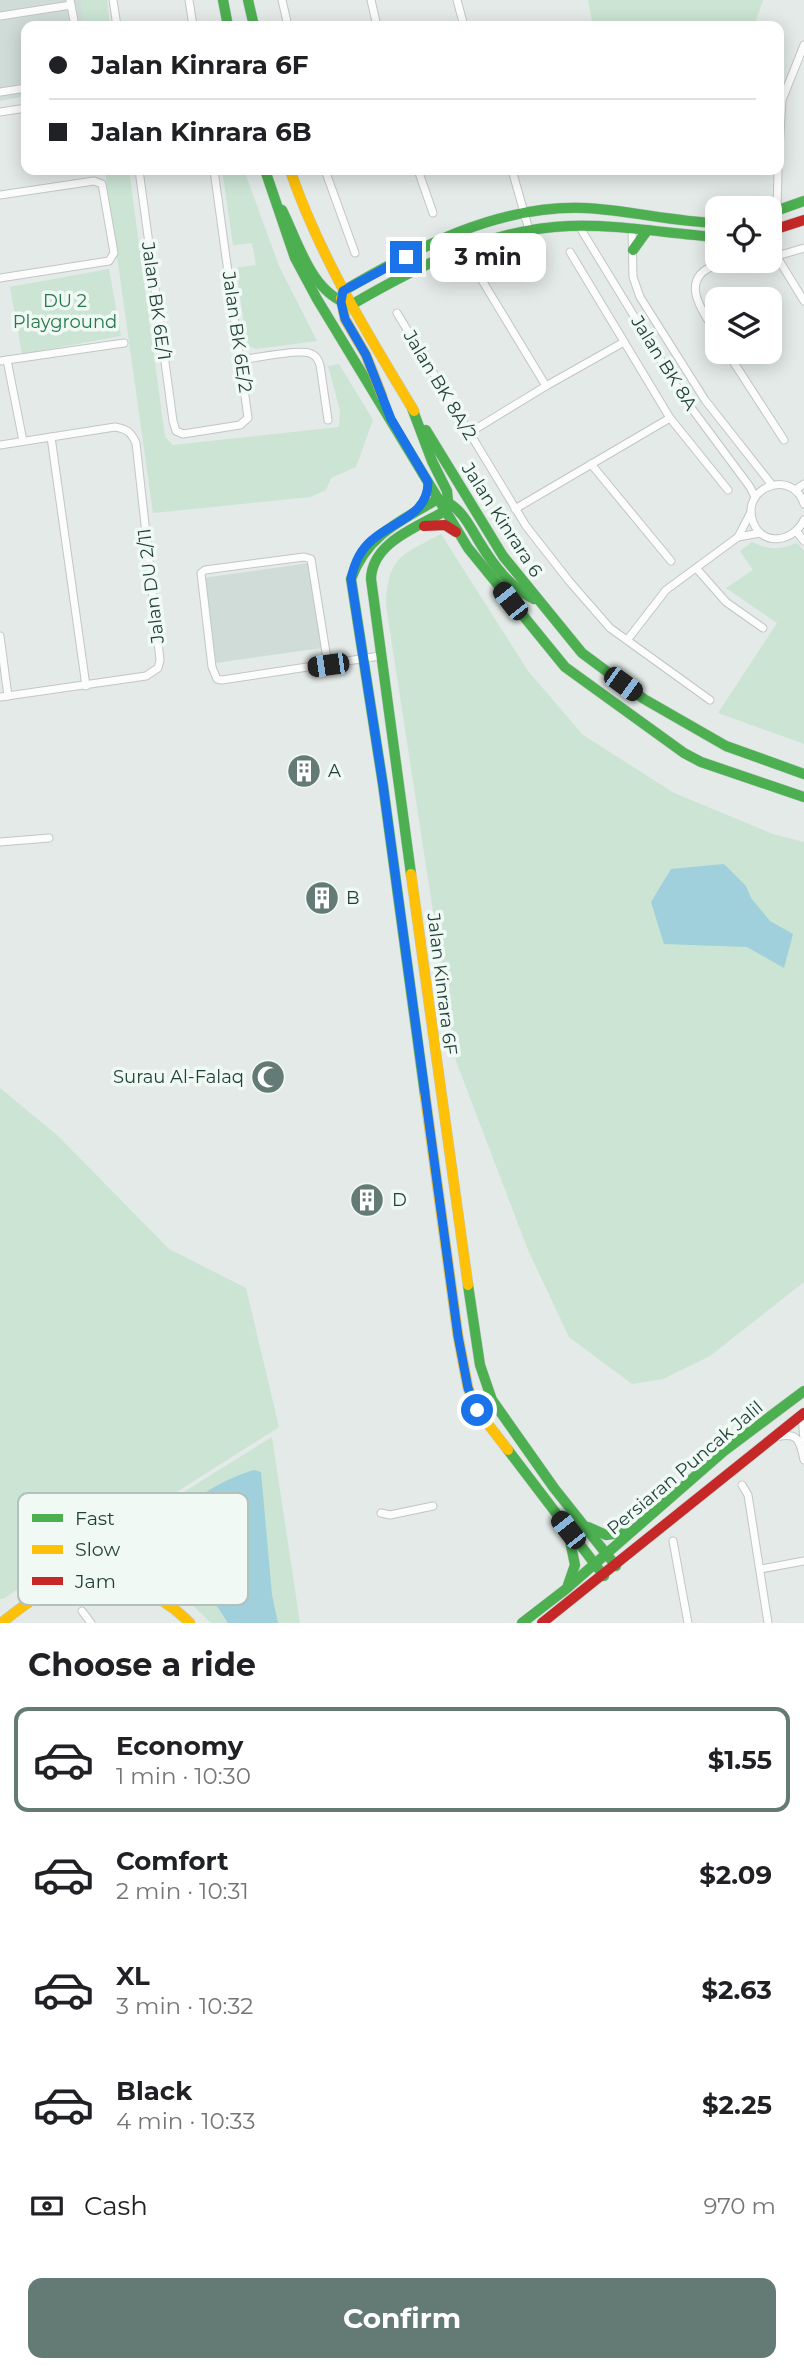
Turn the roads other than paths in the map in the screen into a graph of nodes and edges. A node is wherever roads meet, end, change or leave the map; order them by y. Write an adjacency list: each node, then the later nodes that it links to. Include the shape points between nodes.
1 (113, 0): 11 (street)
2 (189, 0): 12 (street)
3 (223, 0): 13 (main road)
4 (248, 0): 14 (main road)
5 (282, 0): 15 (street)
6 (371, 0): 16 (street)
7 (457, 0): 17 (street)
8 (71, 2): 9 (street); 10 (street)
9 (0, 16)
10 (74, 21)
11 (116, 21)
12 (192, 21)
13 (227, 21)
14 (253, 21)
15 (287, 21)
16 (376, 21)
17 (463, 21)
18 (804, 45): 21 (street)
19 (21, 89): 20 (street)
20 (0, 92)
21 (784, 95)
22 (21, 109): 23 (street)
23 (0, 112)
24 (140, 175): 75 (street, Jalan BK 6E/1)
25 (215, 175): 68 (street, Jalan BK 6E/2)
26 (267, 175): 32 (main road)
27 (292, 175): 53 (main road, Jalan Kinrara 6)
28 (327, 175): 51 (street)
29 (420, 175): 38 (street)
30 (514, 175): 37 (street)
31 (777, 175): 34 (street)
32 (272, 192): 60 (main road, via 324,289); 73 (main road, via 295,257 317,299)
33 (0, 195): 57 (street, via 94,181 102,184 114,253 109,261)
34 (775, 196)
35 (804, 201): 36 (main road)
36 (782, 209)
37 (526, 212): 39 (main road, via 569,208); 44 (street); 58 (main road, via 469,226)
38 (433, 213)
39 (622, 213): 41 (main road); 45 (main road)
40 (804, 220): 43 (main road)
41 (705, 223)
42 (579, 226): 44 (main road); 45 (main road); 87 (street, Jalan BK 8A, via 684,398)
43 (782, 227)
44 (529, 230): 59 (main road, via 474,243)
45 (632, 230): 46 (main road); 49 (street, Jalan BK 8A)
46 (646, 232): 47 (main road); 49 (main road)
47 (705, 236)
48 (804, 248): 52 (street)
49 (634, 250): 84 (street, Jalan BK 8A, via 640,297 705,400)
50 (570, 252): 65 (street)
51 (355, 253)
52 (782, 255)
53 (329, 268): 58 (main road); 60 (main road, Jalan Kinrara 6)
54 (782, 269): 61 (street)
55 (477, 272): 70 (street)
56 (705, 272): 63 (street, via 695,288)
57 (0, 278)
58 (361, 281): 60 (main road)
59 (370, 293): 60 (main road); 64 (main road)
60 (345, 299): 64 (main road, Jalan Kinrara 6); 73 (main road, via 345,319 366,355)
61 (804, 301)
62 (397, 313): 76 (street, Jalan BK 8A/2)
63 (705, 315)
64 (362, 325): 71 (main road, Jalan Kinrara 6)
65 (624, 342): 70 (street); 72 (street)
66 (124, 343): 67 (street)
67 (4, 360): 79 (street)
68 (241, 360): 74 (street, via 303,352 314,355 320,365); 75 (street, Jalan BK 6E/2, via 247,421 183,434)
69 (735, 364): 78 (street)
70 (546, 386): 76 (street)
71 (412, 408): 88 (main road, via 444,482); 102 (main road, Jalan Kinrara 6, via 503,556)
72 (670, 418): 81 (street); 85 (street)
73 (391, 419): 82 (main road)
74 (328, 420)
75 (176, 431)
76 (469, 433): 90 (street, Jalan BK 8A/2)
77 (51, 437): 79 (street); 109 (street); 109 (street, Jalan DU 2/11, via 115,427 127,430 136,443 160,660 158,668 146,676)
78 (784, 440)
79 (23, 441): 80 (street)
80 (0, 445)
81 (591, 464): 90 (street); 100 (street)
82 (428, 482): 88 (main road); 92 (main road, via 428,491)
83 (804, 484): 86 (street)
84 (772, 485): 86 (street); 87 (street)
85 (728, 490)
86 (795, 490): 89 (street)
87 (755, 497): 91 (street)
88 (444, 504): 92 (main road, Jalan Kinrara 6F); 94 (main road, Jalan Kinrara 6F); 97 (main road); 102 (main road, via 458,509 508,580 525,596)
89 (804, 504)
90 (515, 509): 105 (street, Jalan BK 8A/2, via 569,581 610,628)
91 (751, 512): 95 (street); 98 (street)
92 (414, 514): 107 (main road, Jalan Kinrara 6F, via 373,539 355,562 351,579)
93 (804, 520): 96 (street)
94 (421, 526): 97 (main road, via 445,525); 106 (main road, Jalan Kinrara 6F, via 378,555 370,572)
95 (760, 533): 96 (street, via 783,539); 98 (street)
96 (797, 533): 99 (street)
97 (459, 535): 113 (main road, via 576,677 684,753)
98 (738, 537): 101 (street)
99 (804, 541)
100 (671, 561)
101 (697, 569): 103 (street, via 726,602); 105 (street, via 666,590)
102 (537, 600): 112 (main road, Jalan Kinrara 6, via 582,653 644,699 726,746)
103 (763, 628)
104 (0, 636): 110 (street)
105 (628, 639): 111 (street, Jalan BK 8A/2)
106 (380, 656): 107 (street); 116 (main road, Jalan Kinrara 6F)
107 (362, 660): 108 (street); 117 (main road, Jalan Kinrara 6F)
108 (328, 665): 108 (street, via 217,679 201,573 291,558 311,559)
109 (86, 686): 110 (street, Jalan DU 2/11)
110 (4, 696)
111 (710, 700)
112 (804, 774)
113 (804, 797)
114 (49, 838): 115 (street)
115 (0, 842)
116 (412, 877): 117 (main road); 118 (main road, Jalan Kinrara 6F)
117 (396, 879): 119 (main road, Jalan Kinrara 6F)
118 (440, 1095): 119 (street); 120 (main road, Jalan Kinrara 6F)
119 (425, 1097): 121 (main road, Jalan Kinrara 6F)
120 (464, 1251): 121 (main road); 131 (main road, Jalan Kinrara 6F, via 480,1365 492,1400)
121 (447, 1253): 132 (main road, Jalan Kinrara 6F, via 468,1388 477,1410)
122 (804, 1391): 123 (main road, Persiaran Puncak Jalil)
123 (779, 1410): 124 (main road); 133 (main road, Persiaran Puncak Jalil)
124 (803, 1414): 125 (main road, Persiaran Puncak Jalil); 126 (street)
125 (771, 1439): 127 (street, via 793,1436); 138 (main road, Persiaran Puncak Jalil)
126 (804, 1441)
127 (804, 1461)
128 (742, 1485): 139 (street, via 748,1495)
129 (433, 1506): 130 (street)
130 (381, 1513)
131 (582, 1523): 133 (main road, via 598,1534 616,1536); 135 (main road, Jalan Kinrara 6F)
132 (568, 1530): 137 (main road, Jalan Kinrara 6F); 141 (main road, via 575,1565)
133 (632, 1530): 135 (main road, Persiaran Puncak Jalil)
134 (673, 1541): 150 (street)
135 (607, 1554): 137 (main road, Persiaran Puncak Jalil); 138 (main road, Jalan Kinrara 6F)
136 (804, 1561): 139 (street)
137 (595, 1564): 140 (main road, Jalan Kinrara 6F); 141 (main road, Persiaran Puncak Jalil)
138 (616, 1566): 140 (main road, Persiaran Puncak Jalil)
139 (761, 1569): 151 (street)
140 (604, 1576): 149 (main road, Persiaran Puncak Jalil)
141 (566, 1589): 148 (main road, Persiaran Puncak Jalil)
142 (30, 1605): 145 (main road)
143 (170, 1605): 147 (main road)
144 (82, 1611): 146 (street)
145 (1, 1623)
146 (91, 1623)
147 (190, 1623)
148 (522, 1623)
149 (542, 1623)
150 (688, 1623)
151 (768, 1623)

